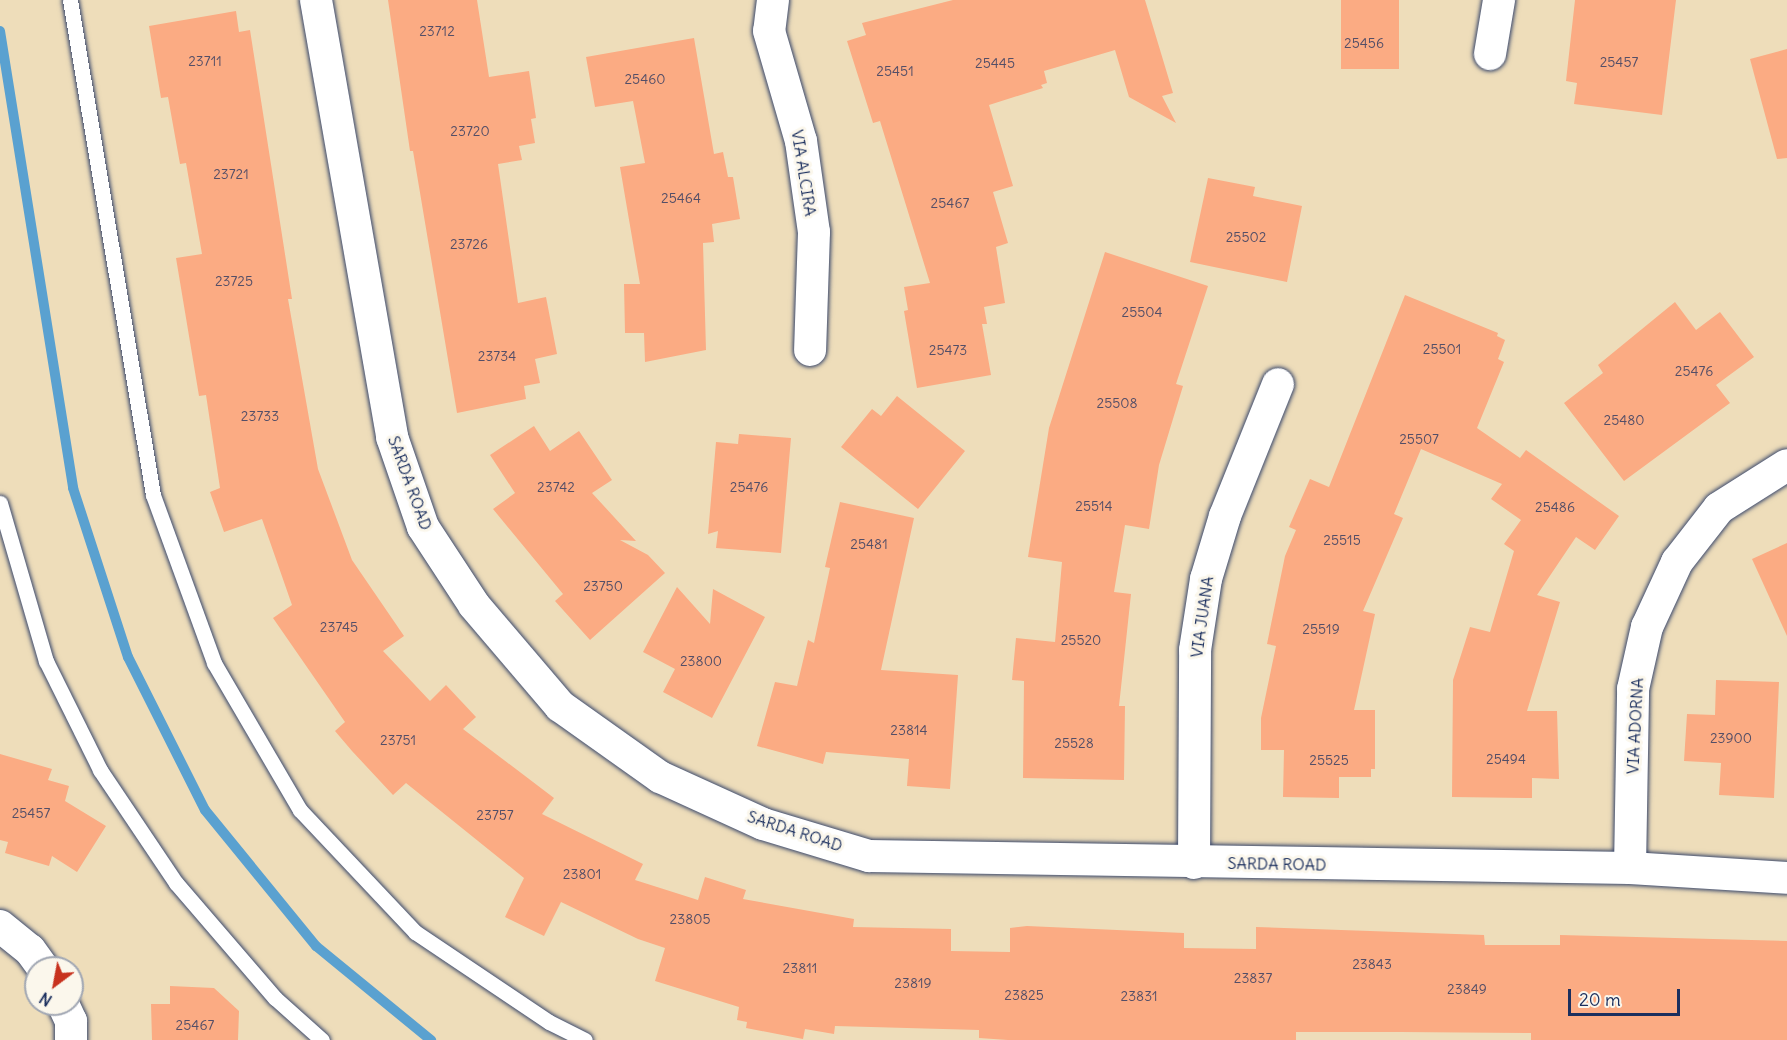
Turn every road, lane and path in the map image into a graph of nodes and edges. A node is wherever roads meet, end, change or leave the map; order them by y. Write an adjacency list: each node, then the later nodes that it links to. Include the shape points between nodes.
1 (70, 0): 18 (lane, via 153,495 214,663 300,810 415,932 549,1022)
2 (316, 0): 10 (street, SARDA ROAD, via 392,437 423,527 474,605 560,706 660,777 763,824 869,856)
3 (774, 0): 6 (street, VIA ALCIRA, via 769,31 801,141 814,232)
4 (1498, 0): 5 (street)
5 (1490, 54)
6 (810, 350)
7 (1278, 384): 10 (street, VIA JUANA, via 1225,516 1206,579 1195,650)
8 (1787, 465): 11 (street, VIA ADORNA, via 1719,508 1677,561 1647,627 1633,689)
9 (0, 503): 17 (lane, via 46,661 100,770 176,884 275,998)
10 (1194, 862): 11 (street, SARDA ROAD)
11 (1630, 868): 12 (street, SARDA ROAD)
12 (1787, 878)
13 (0, 926): 14 (street)
14 (35, 956)
15 (69, 1016): 16 (street)
16 (71, 1040)
17 (322, 1040)
18 (585, 1040)

